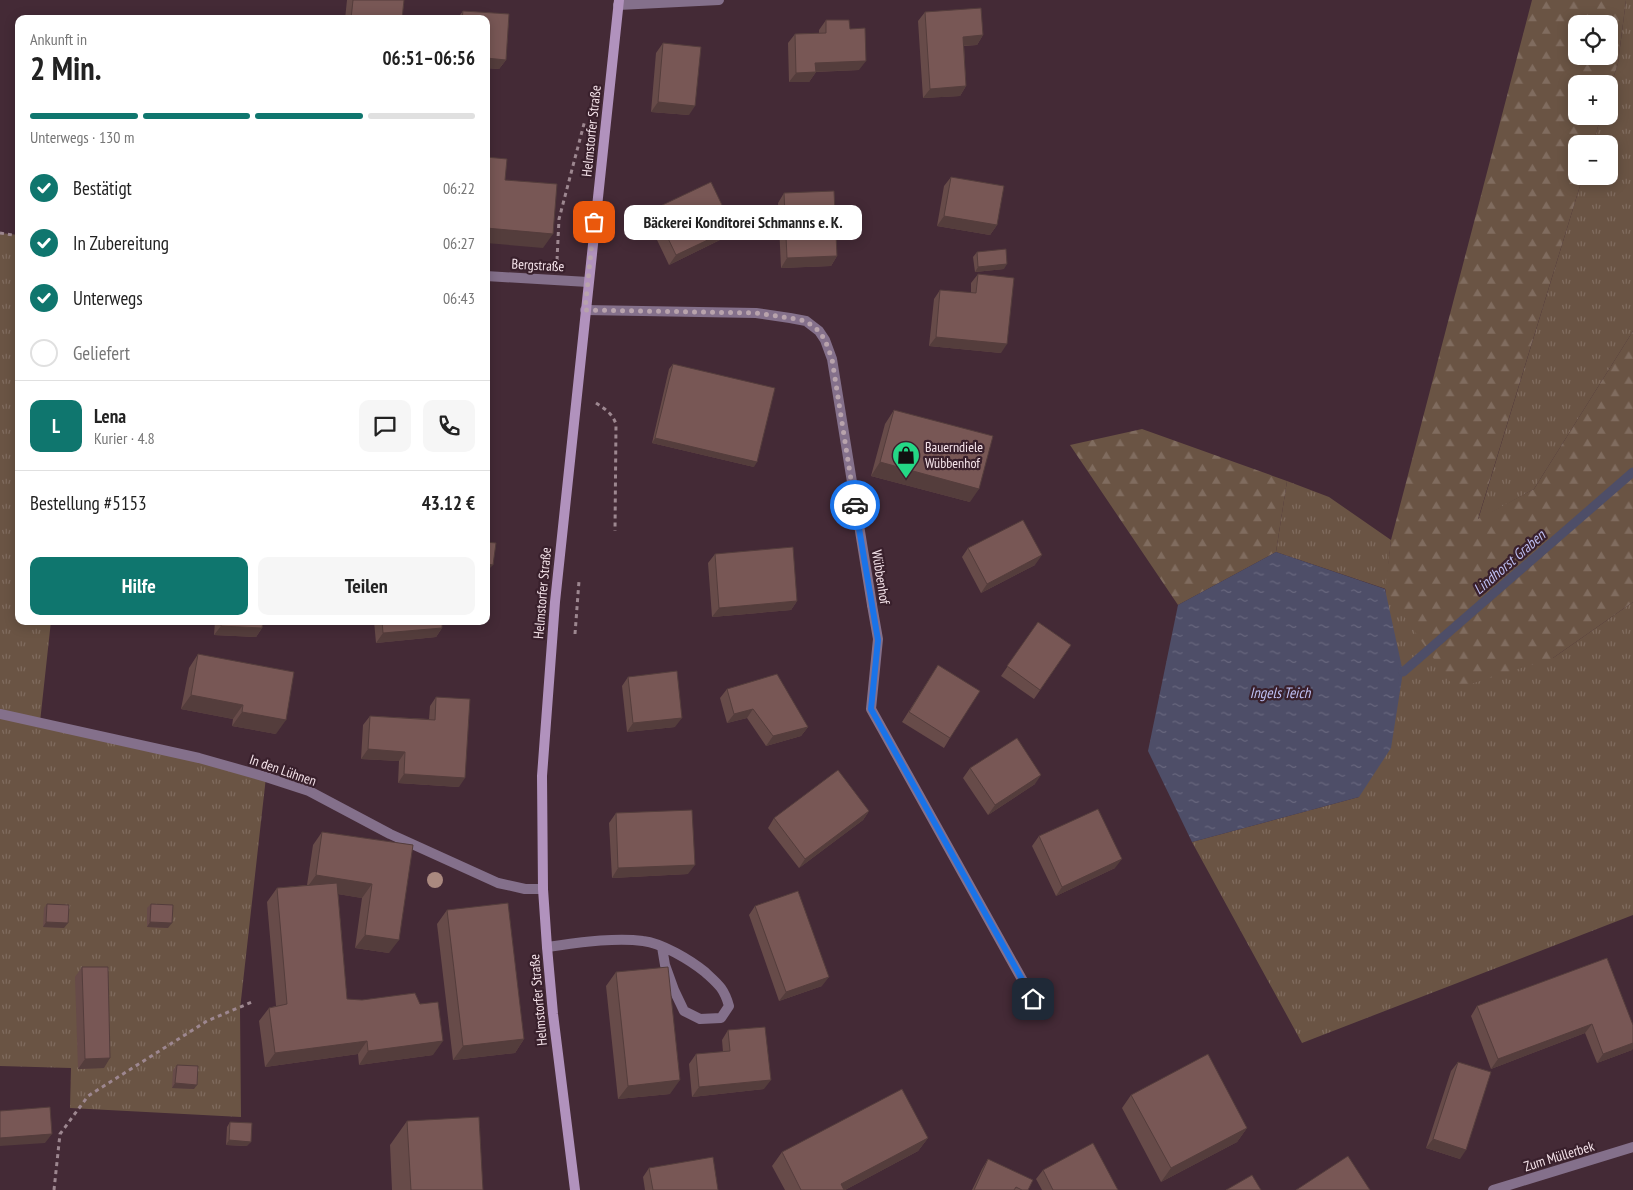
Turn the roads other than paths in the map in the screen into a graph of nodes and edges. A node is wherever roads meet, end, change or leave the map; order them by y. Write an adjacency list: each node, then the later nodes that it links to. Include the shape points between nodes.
1 (720, 0): 2 (street)
2 (619, 2): 4 (main road, Helmstorfer Straße)
3 (490, 276): 4 (street, Bergstraße)
4 (588, 282): 5 (main road, Helmstorfer Straße)
5 (585, 310): 7 (main road, Helmstorfer Straße, via 554,602 542,776); 10 (street, Wübbenhof, via 756,313 806,321 825,340 832,359 878,640 871,709)
6 (0, 714): 7 (street, In den Lühnen, via 200,758 266,777 309,791 390,834 498,883 525,890)
7 (543, 889): 8 (main road, Helmstorfer Straße)
8 (547, 947): 9 (street, via 623,940 645,941); 12 (main road, Helmstorfer Straße, via 552,1014)
9 (662, 947): 9 (street, via 680,955 720,984 729,1006 721,1018 700,1019 684,1011 674,990)
10 (1033, 999)
11 (1633, 1148): 13 (street, Zum Müllerbek)
12 (575, 1190)
13 (1493, 1190)

